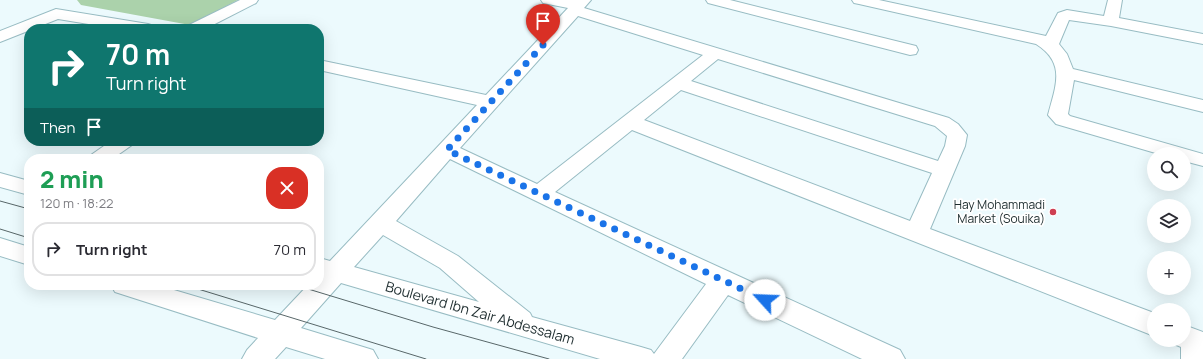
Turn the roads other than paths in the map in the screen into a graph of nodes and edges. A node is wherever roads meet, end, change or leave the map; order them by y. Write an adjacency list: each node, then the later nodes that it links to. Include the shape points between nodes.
1 (64, 0): 10 (street)
2 (251, 0): 14 (street)
3 (548, 0): 8 (street)
4 (713, 0): 9 (street)
5 (772, 0): 9 (street)
6 (859, 0): 18 (street, via 1041,40)
7 (1115, 0): 11 (street)
8 (579, 5): 20 (street); 24 (street)
9 (758, 12): 19 (street)
10 (56, 14): 12 (street); 13 (street)
11 (1111, 21): 17 (street); 18 (street, via 1063,16)
12 (32, 24)
13 (117, 24)
14 (203, 24)
15 (24, 27): 16 (street)
16 (0, 37)
17 (1203, 39)
18 (1050, 45): 22 (street, via 1059,53)
19 (910, 50)
20 (716, 53): 23 (street); 33 (street, via 942,122 952,128 957,135)
21 (324, 66): 24 (street)
22 (1066, 73): 25 (street); 28 (street, via 1058,115 1063,120)
23 (678, 83): 26 (street); 33 (street)
24 (490, 102): 29 (street)
25 (1203, 106)
26 (630, 122): 36 (street); 38 (street)
27 (118, 146): 30 (street)
28 (1158, 147)
29 (447, 150): 36 (street); 37 (street)
30 (106, 154)
31 (1191, 156): 32 (street)
32 (1203, 160)
33 (945, 170): 38 (street)
34 (0, 180): 35 (street)
35 (24, 187)
36 (539, 194): 42 (street)
37 (380, 222): 41 (street); 46 (street, via 449,262)
38 (916, 233): 45 (street)
39 (0, 247): 40 (street)
40 (24, 254)
41 (327, 269): 46 (street, Boulevard Ibn Zair Abdessalam)
42 (724, 281): 51 (street); 52 (street)
43 (140, 290): 47 (street)
44 (312, 290): 47 (street)
45 (1147, 322)
46 (527, 326): 50 (street, Boulevard Ibn Zair Abdessalam)
47 (281, 333): 48 (street); 49 (street)
48 (257, 359)
49 (363, 359)
50 (641, 359)
51 (666, 359)
52 (890, 359)

